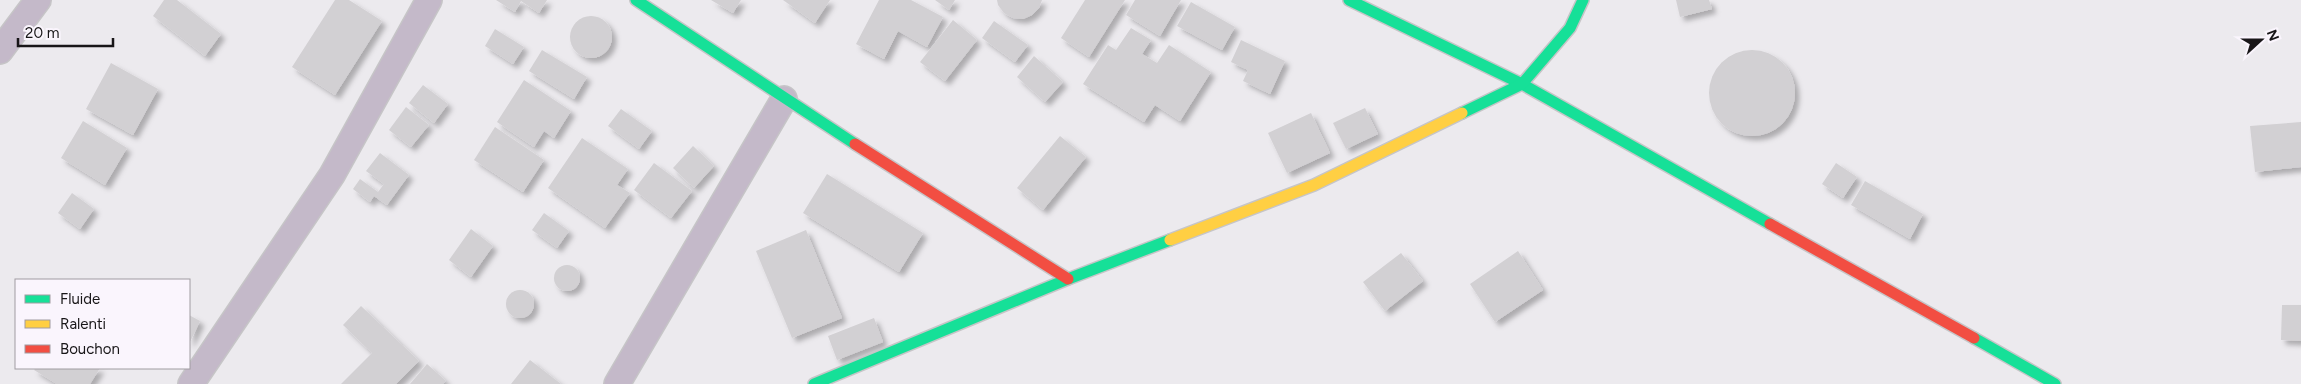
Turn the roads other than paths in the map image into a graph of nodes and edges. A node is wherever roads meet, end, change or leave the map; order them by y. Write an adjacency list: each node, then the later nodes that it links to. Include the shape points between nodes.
1 (38, 0): 6 (street)
2 (429, 0): 10 (street, via 332,175)
3 (636, 0): 8 (street)
4 (1349, 0): 7 (street)
5 (1583, 0): 7 (street, via 1570,28)
6 (0, 51)
7 (1522, 84): 9 (street, via 1314,185); 13 (street)
8 (784, 99): 9 (street); 11 (street)
9 (1068, 279): 12 (street)
10 (190, 384)
11 (617, 384)
12 (814, 384)
13 (2055, 384)

